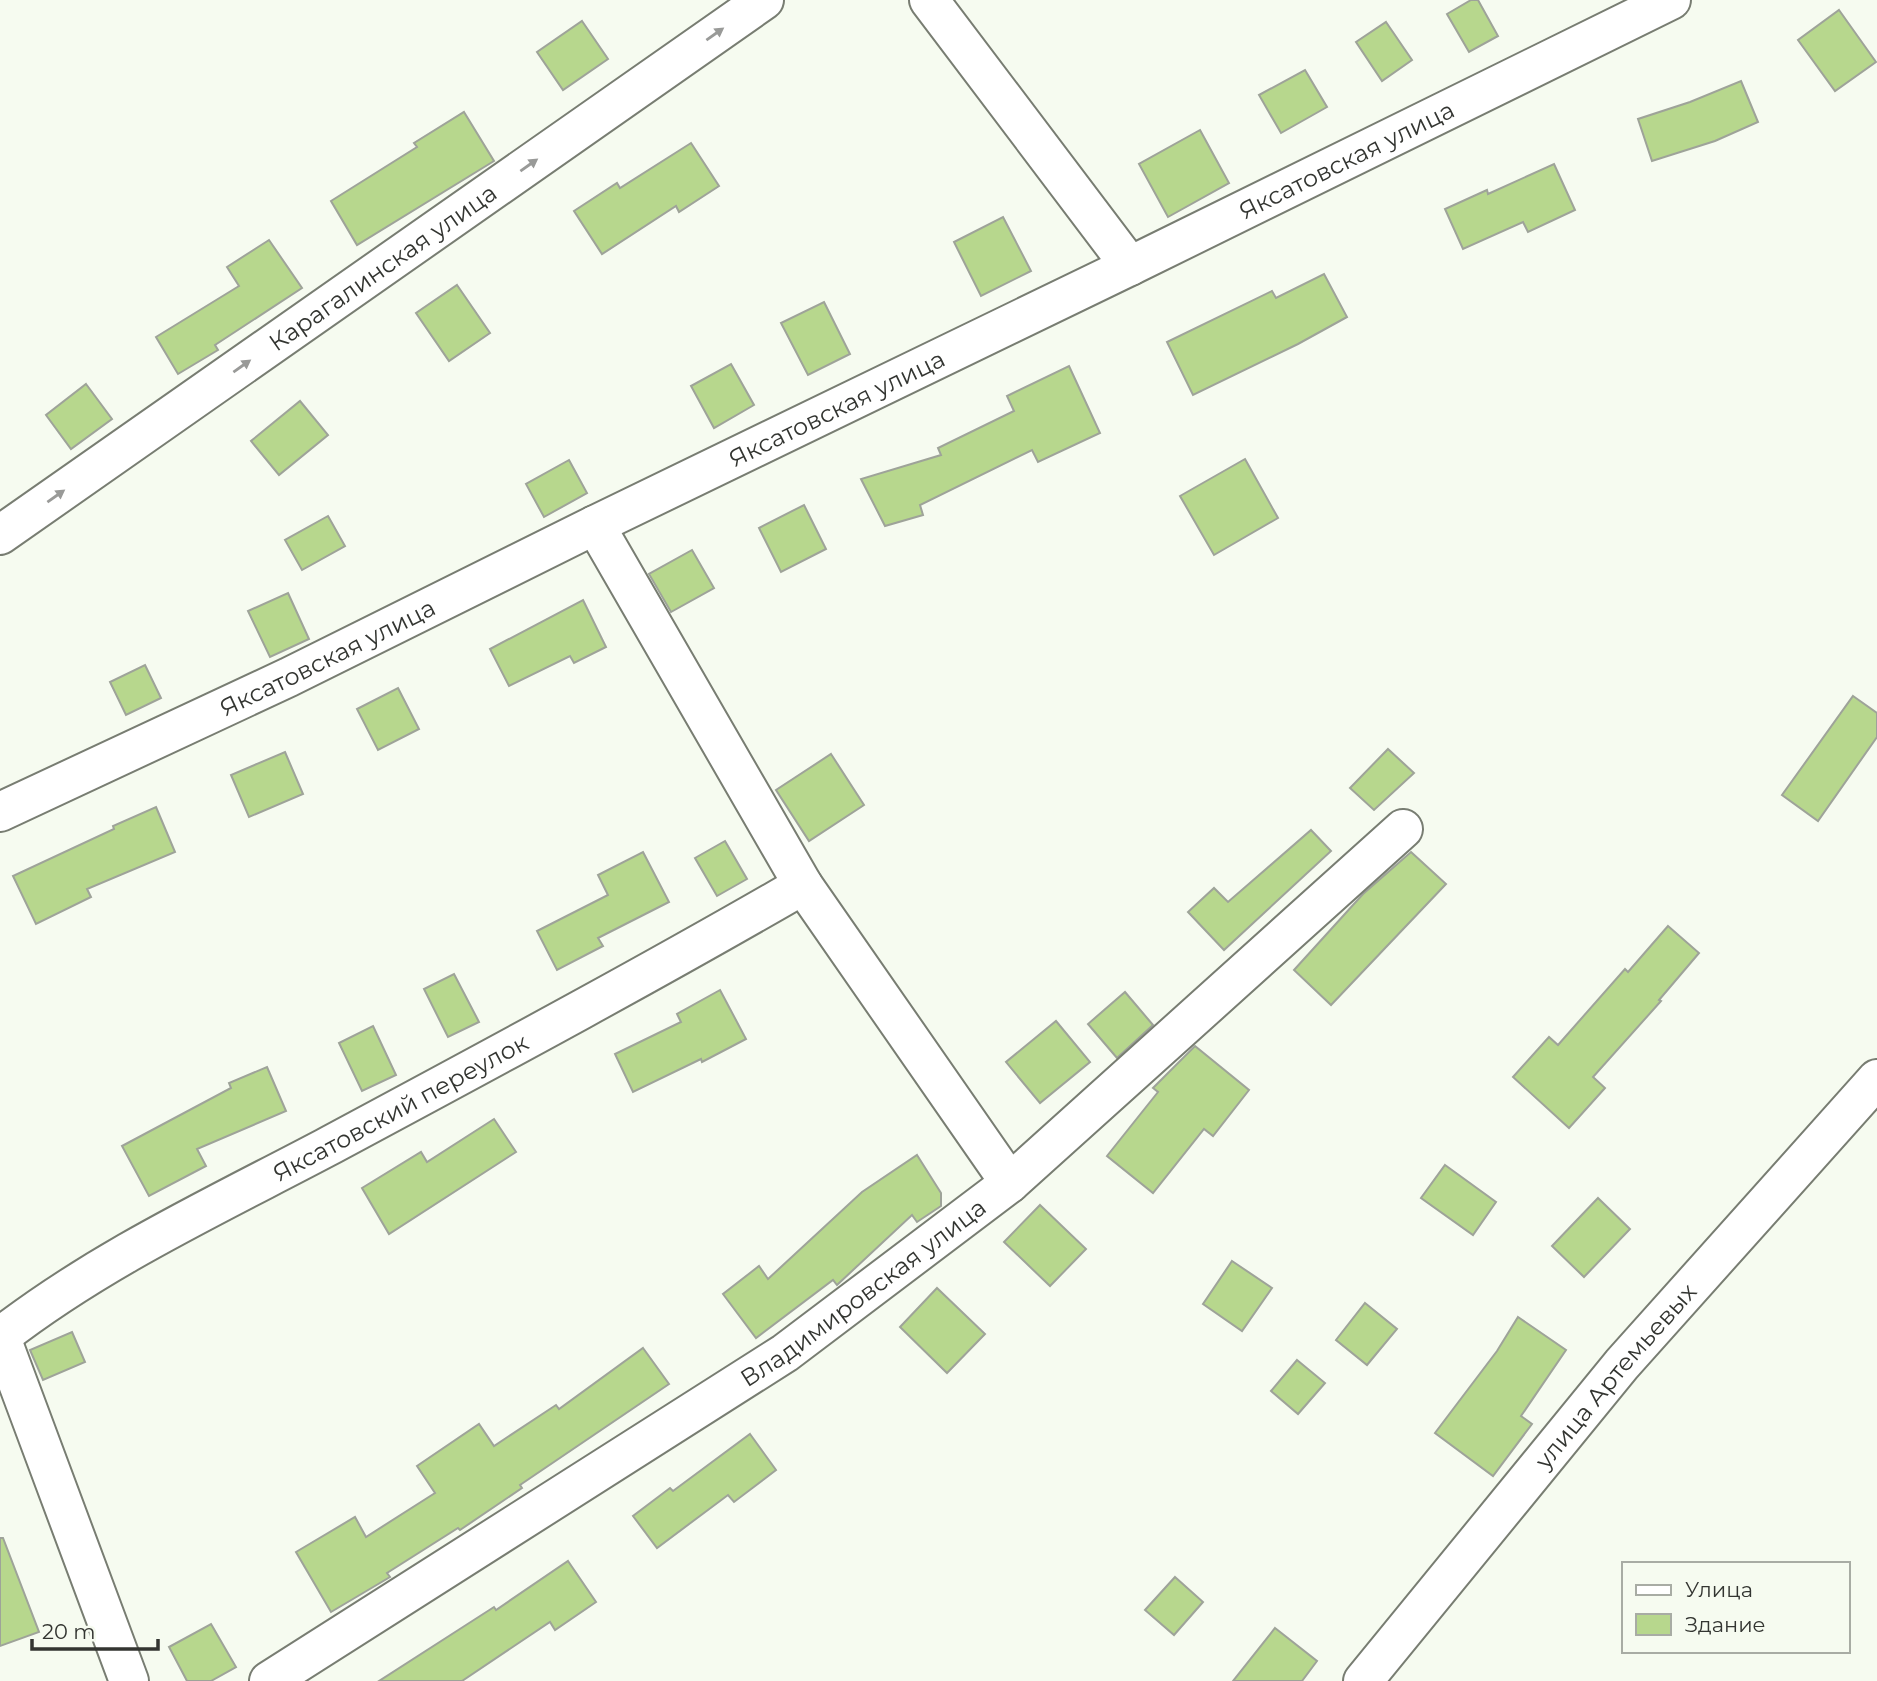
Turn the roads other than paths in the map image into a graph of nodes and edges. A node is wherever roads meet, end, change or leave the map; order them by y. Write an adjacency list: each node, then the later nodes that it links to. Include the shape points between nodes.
1 (764, 0): 6 (street, Карагалинская улица, one-way to 1)
2 (929, 0): 4 (street)
3 (1671, 0): 4 (street, Яксатовская улица)
4 (1130, 266): 5 (street, Яксатовская улица)
5 (595, 525): 7 (street, Яксатовская улица, via 289,677); 9 (street)
6 (0, 535)
7 (0, 812)
8 (1403, 829): 11 (street, Владимировская улица)
9 (803, 885): 11 (street); 12 (street, Яксатовский переулок, via 557,1024 121,1256)
10 (1877, 1079): 15 (street, улица Артемьевых, via 1622,1364)
11 (1010, 1183): 14 (street, Владимировская улица, via 785,1353)
12 (0, 1336): 13 (street)
13 (130, 1681)
14 (269, 1681)
15 (1363, 1681)

